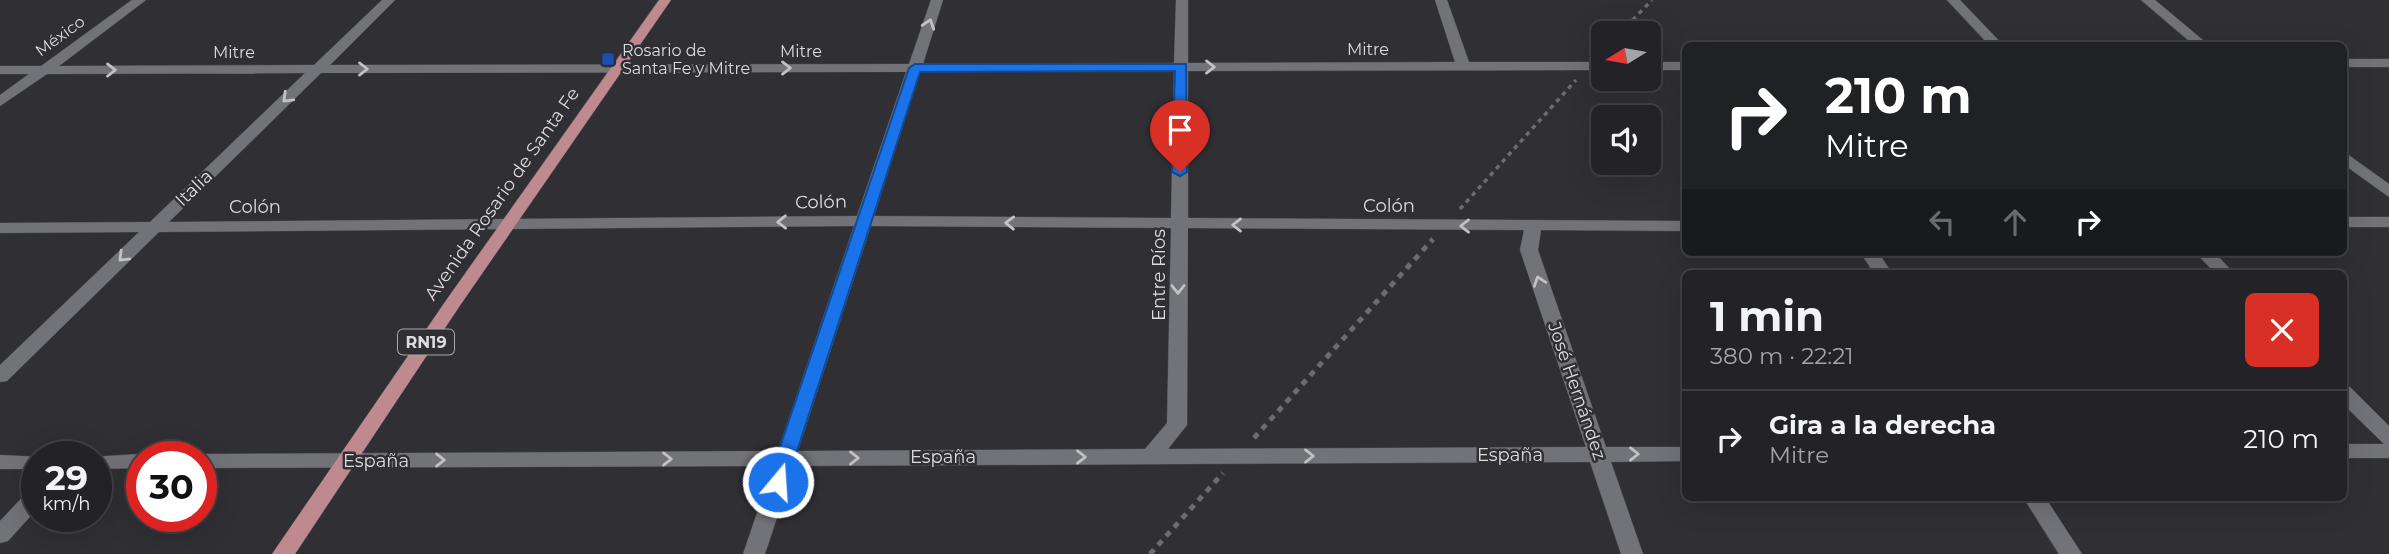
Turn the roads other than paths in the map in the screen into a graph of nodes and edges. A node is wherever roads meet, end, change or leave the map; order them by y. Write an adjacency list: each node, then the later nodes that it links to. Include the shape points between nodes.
1 (140, 0): 20 (street, México)
2 (389, 0): 21 (street, Italia)
3 (665, 0): 19 (main road, Avenida Rosario de Santa Fe / RN19)
4 (937, 0): 18 (street, one-way to 4)
5 (1182, 0): 17 (street, Entre Ríos)
6 (1441, 0): 13 (street)
7 (1953, 0): 9 (street)
8 (2147, 0): 10 (street)
9 (1994, 42)
10 (2199, 42)
11 (2347, 63): 12 (street)
12 (2389, 63)
13 (1464, 66): 14 (street, Mitre); 17 (street, Mitre, one-way to 13)
14 (1591, 66)
15 (1661, 66): 16 (street)
16 (1682, 66)
17 (1181, 67): 18 (street, Mitre); 29 (street, Entre Ríos)
18 (915, 68): 19 (street, Mitre, one-way to 18); 26 (street)
19 (617, 69): 21 (street, Mitre, one-way to 19); 30 (main road, Avenida Rosario de Santa Fe / RN19)
20 (43, 70): 21 (street, Mitre, one-way to 21); 22 (street, Mitre); 23 (street, México)
21 (317, 70): 34 (street, Italia, one-way to 34)
22 (0, 71)
23 (0, 102)
24 (2347, 159): 25 (street)
25 (2389, 192)
26 (864, 221): 29 (street, Colón, one-way to 26); 30 (street, Colón, one-way to 30); 45 (street)
27 (2347, 222): 28 (street)
28 (2389, 222)
29 (1179, 224): 31 (street, Colón, one-way to 29); 44 (street, Entre Ríos, one-way to 44, via 1177,425)
30 (507, 225): 34 (street, Colón); 47 (main road, Avenida Rosario de Santa Fe / RN19)
31 (1533, 226): 32 (street, Colón); 43 (street, José Hernández, one-way to 31, via 1529,250)
32 (1682, 226)
33 (0, 228): 34 (street, Colón)
34 (153, 228): 37 (street, Italia, one-way to 37)
35 (2208, 256): 36 (street)
36 (2222, 270)
37 (0, 376)
38 (2347, 396): 39 (street)
39 (2389, 438)
40 (2347, 451): 41 (street)
41 (2389, 451)
42 (1682, 454): 43 (street, España, one-way to 42)
43 (1599, 455): 44 (street, España, one-way to 43); 55 (street, José Hernández)
44 (1151, 456): 45 (street, España, one-way to 44)
45 (786, 458): 47 (street, España, one-way to 45); 54 (street)
46 (217, 461): 47 (street, España)
47 (347, 461): 53 (main road, Avenida Rosario de Santa Fe / RN19)
48 (0, 462): 49 (street)
49 (21, 462)
50 (2037, 501): 56 (street)
51 (21, 512): 52 (street)
52 (0, 535)
53 (283, 554)
54 (754, 554)
55 (1632, 554)
56 (2071, 554)

